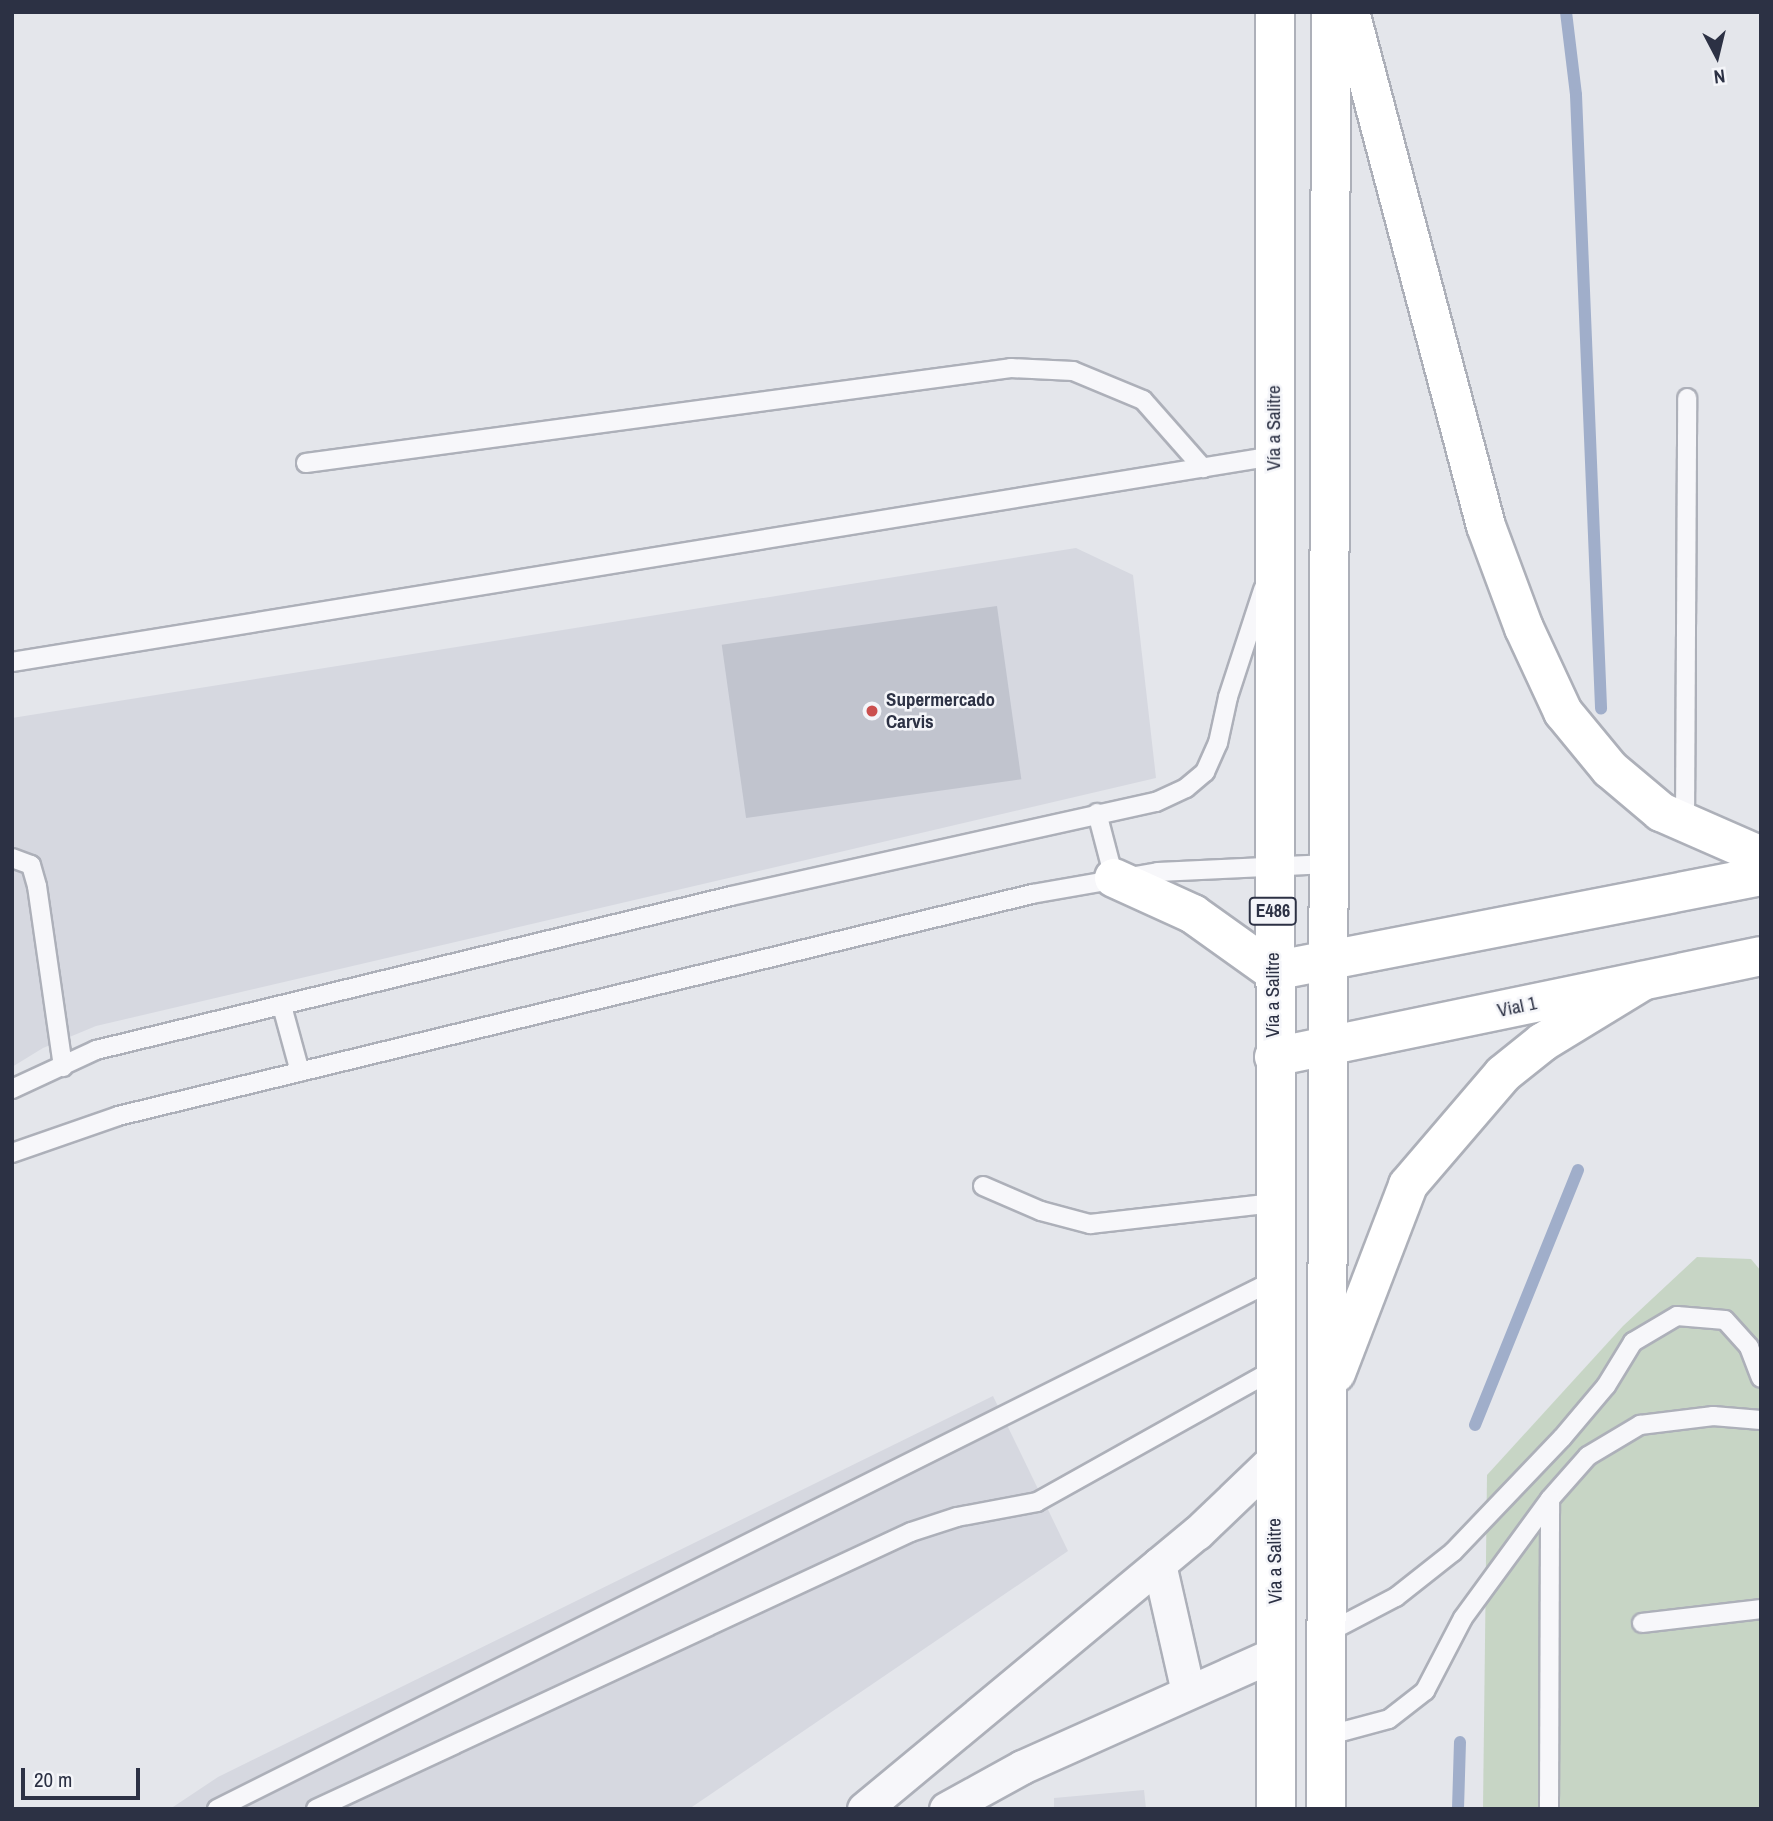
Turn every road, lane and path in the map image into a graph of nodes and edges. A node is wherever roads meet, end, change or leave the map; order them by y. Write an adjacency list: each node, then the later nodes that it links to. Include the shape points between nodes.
1 (1275, 12): 5 (main road, Vía a Salitre / E486)
2 (1331, 12): 14 (main road)
3 (1350, 12): 11 (main road, via 1486,526 1524,628 1563,712 1610,769)
4 (1687, 398): 11 (lane)
5 (1275, 456): 7 (lane); 8 (main road, Vía a Salitre / E486)
6 (306, 463): 7 (lane, via 1011,368 1073,371 1143,400)
7 (1203, 468): 9 (lane)
8 (1274, 556): 10 (lane, via 1227,697 1219,743 1205,772 1186,788 1156,802); 15 (main road, Vía a Salitre / E486)
9 (12, 662)
10 (1097, 813): 17 (lane); 22 (lane)
11 (1685, 826): 12 (main road)
12 (1761, 856)
13 (12, 858): 25 (lane, via 31,865 37,886)
14 (1329, 864): 15 (lane); 19 (main road)
15 (1272, 866): 17 (lane); 20 (main road, Vía a Salitre / E486)
16 (1761, 876): 19 (main road)
17 (1114, 878): 20 (main road, via 1193,914); 26 (lane)
18 (1761, 956): 21 (main road, Vial 1)
19 (1329, 958): 20 (main road); 23 (main road)
20 (1273, 971): 24 (main road, Vía a Salitre / E486)
21 (1643, 981): 23 (main road, Vial 1); 34 (main road, via 1543,1042 1503,1074 1408,1185)
22 (282, 1006): 25 (lane, via 96,1050); 26 (lane)
23 (1329, 1046): 24 (main road, Vial 1); 34 (main road)
24 (1274, 1057): 30 (main road, Vía a Salitre / E486)
25 (63, 1066): 27 (lane)
26 (300, 1072): 28 (lane, via 118,1116)
27 (12, 1089)
28 (14, 1147)
29 (983, 1186): 30 (lane, via 1041,1211 1090,1224)
30 (1274, 1203): 31 (main road, Vía a Salitre / E486)
31 (1273, 1281): 32 (main road, Vía a Salitre / E486); 45 (lane)
32 (1273, 1370): 36 (main road, Vía a Salitre / E486); 46 (lane, via 1037,1502 957,1517 911,1532)
33 (1761, 1378): 41 (lane, via 1749,1347 1725,1320 1677,1316 1633,1342 1606,1386 1562,1438 1453,1552 1396,1597)
34 (1328, 1395): 41 (main road)
35 (1761, 1420): 37 (lane, via 1713,1416 1640,1425 1588,1456)
36 (1272, 1461): 38 (street); 42 (main road, Vía a Salitre / E486)
37 (1550, 1499): 44 (lane, via 1463,1618 1425,1691 1389,1719); 51 (lane)
38 (1159, 1564): 43 (street); 47 (street)
39 (1761, 1609): 40 (lane)
40 (1642, 1623)
41 (1327, 1633): 44 (main road)
42 (1277, 1653): 43 (street); 49 (main road, Vía a Salitre / E486)
43 (1188, 1692): 48 (street, via 1022,1768)
44 (1326, 1736): 50 (main road)
45 (216, 1809)
46 (317, 1809)
47 (864, 1809)
48 (946, 1809)
49 (1276, 1809)
50 (1326, 1809)
51 (1549, 1809)

